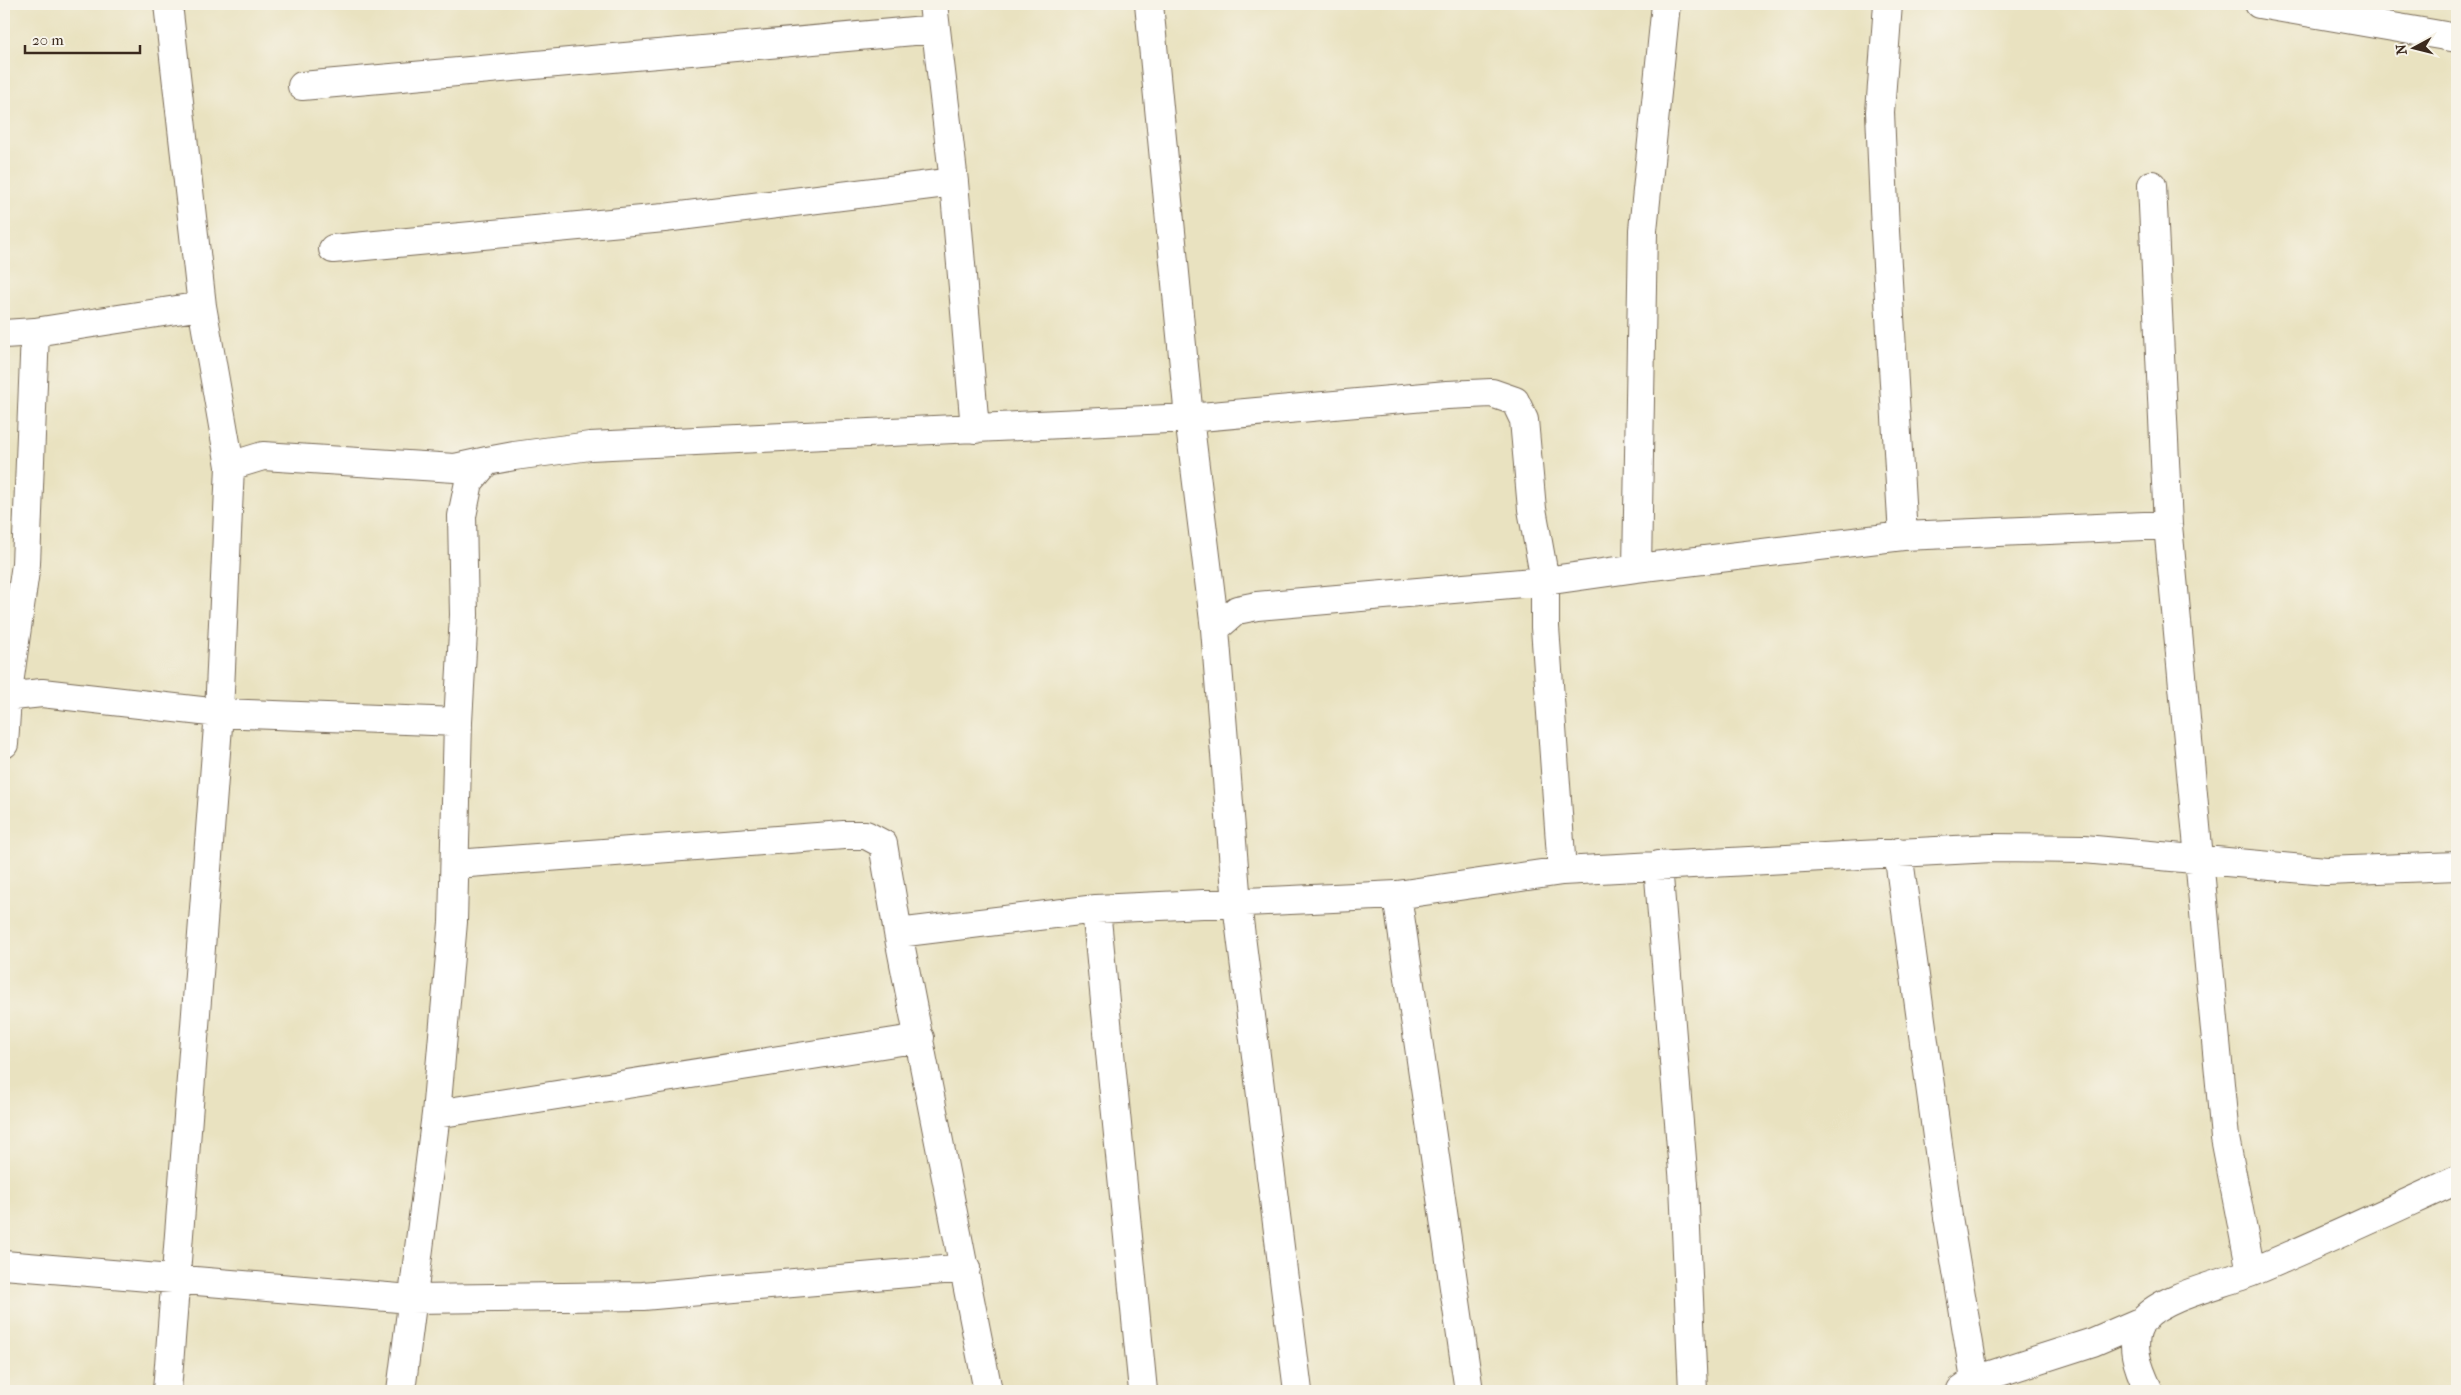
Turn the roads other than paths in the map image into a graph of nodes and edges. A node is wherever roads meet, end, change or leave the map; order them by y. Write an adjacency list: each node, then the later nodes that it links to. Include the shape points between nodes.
1 (168, 4): 12 (street)
2 (1149, 4): 15 (street)
3 (1666, 4): 21 (street, via 1643,230)
4 (1888, 4): 20 (street, via 1880,112)
5 (2259, 4): 7 (street)
6 (935, 16): 8 (street); 9 (street)
7 (2457, 38)
8 (302, 86)
9 (954, 182): 11 (street, via 664,218); 16 (street)
10 (2152, 185): 19 (street)
11 (333, 249)
12 (202, 306): 13 (street); 18 (street)
13 (35, 332): 14 (street); 24 (street, via 26,564)
14 (4, 334)
15 (1189, 418): 16 (street); 22 (street, via 1447,395 1492,393 1515,401 1524,420 1532,509); 23 (street)
16 (975, 429): 17 (street, via 590,446)
17 (487, 461): 18 (street, via 455,468 263,456); 26 (street, via 469,482 462,516 464,615)
18 (230, 466): 25 (street)
19 (2168, 525): 20 (street); 29 (street)
20 (1903, 536): 21 (street)
21 (1637, 568): 22 (street)
22 (1545, 582): 23 (street, via 1257,606 1237,610); 33 (street, via 1545,627)
23 (1215, 629): 35 (street)
24 (6, 697): 25 (street, via 42,693); 27 (street)
25 (219, 713): 26 (street); 44 (street)
26 (458, 722): 30 (street)
27 (4, 744)
28 (1898, 852): 29 (street, via 2075,849); 31 (street); 47 (street, via 1948,1217)
29 (2200, 860): 32 (street, via 2326,871); 43 (street, via 2225,1138)
30 (456, 864): 37 (street, via 866,834 884,844); 39 (street)
31 (1658, 865): 33 (street); 54 (street, via 1684,1184)
32 (2457, 866)
33 (1562, 870): 34 (street)
34 (1397, 895): 35 (street); 53 (street)
35 (1237, 904): 36 (street); 52 (street)
36 (1096, 909): 37 (street); 51 (street)
37 (898, 933): 38 (street)
38 (920, 1038): 39 (street); 42 (street)
39 (436, 1114): 45 (street)
40 (2457, 1180): 43 (street)
41 (4, 1265): 44 (street)
42 (966, 1268): 45 (street, via 643,1296); 50 (street)
43 (2251, 1272): 46 (street, via 2168,1302)
44 (177, 1280): 45 (street); 48 (street)
45 (411, 1300): 49 (street)
46 (2144, 1320): 47 (street, via 2093,1342); 55 (street, via 2135,1339 2136,1362)
47 (1967, 1385)
48 (167, 1391)
49 (401, 1391)
50 (988, 1391)
51 (1144, 1391)
52 (1298, 1391)
53 (1469, 1391)
54 (1693, 1391)
55 (2149, 1391)

